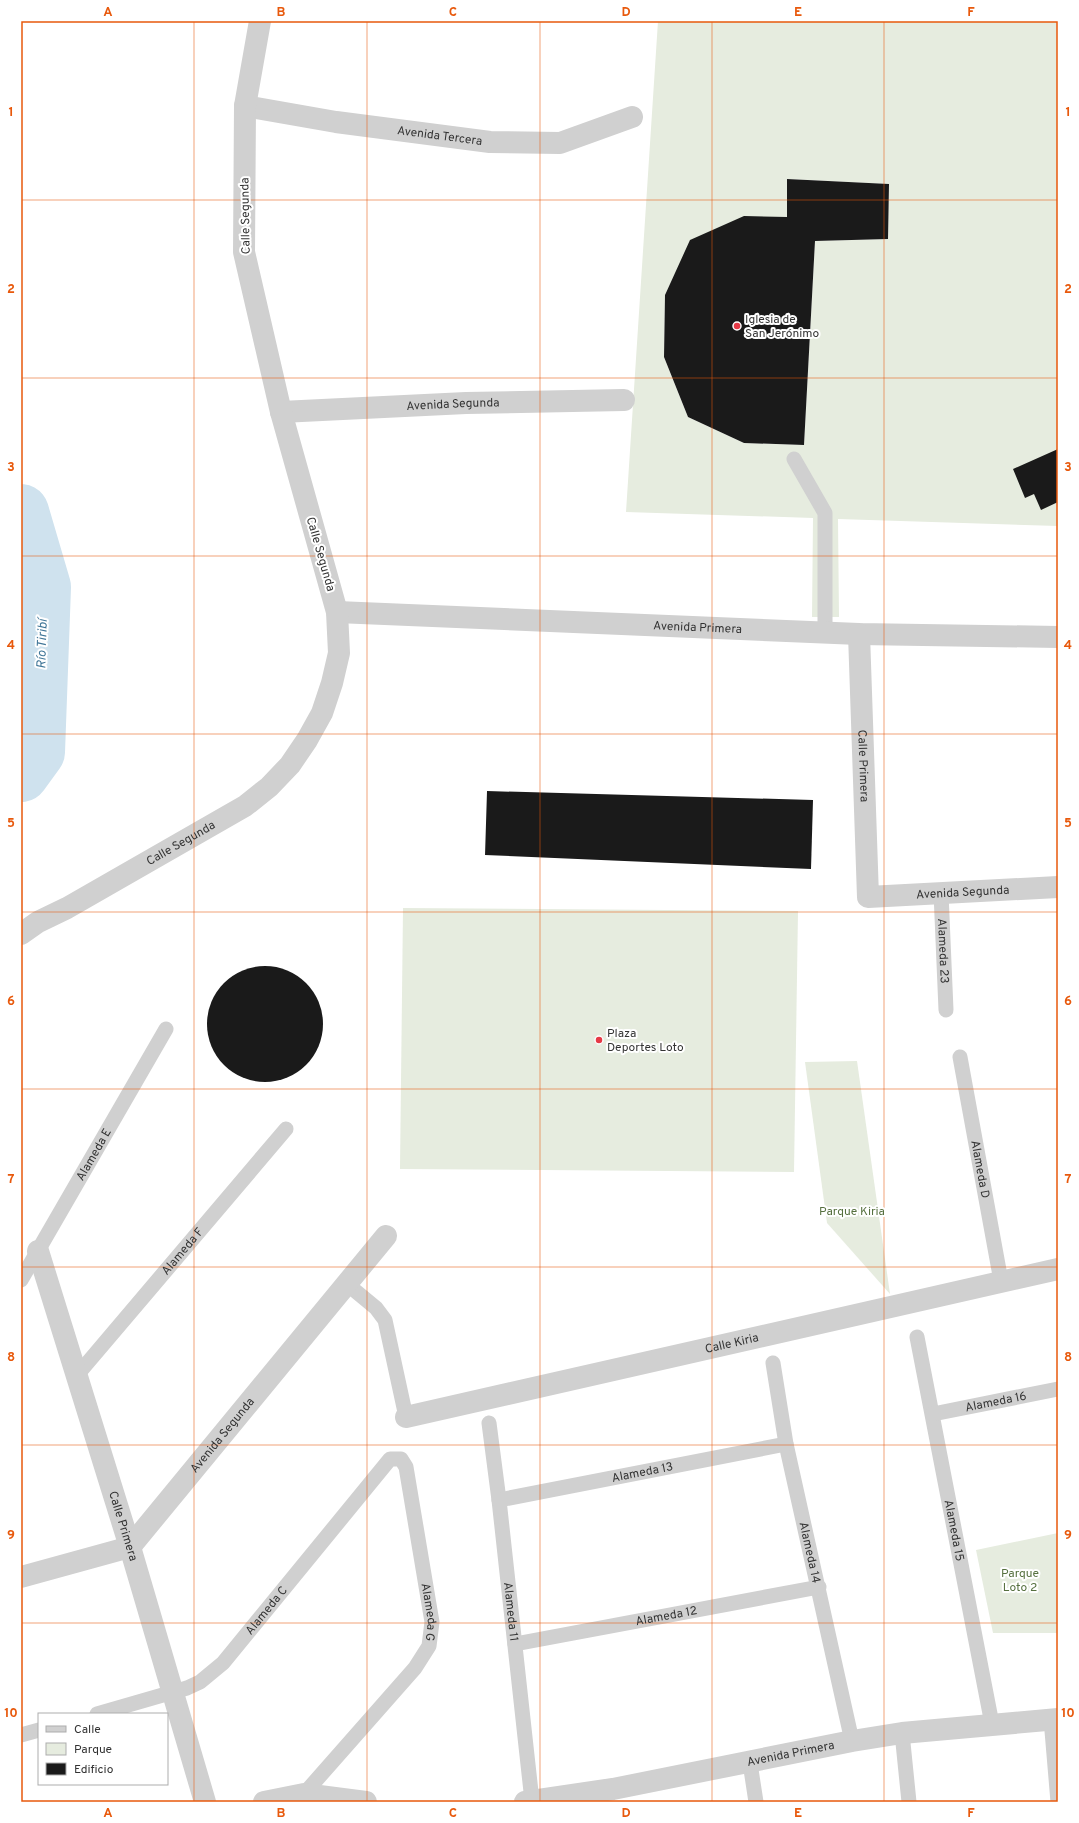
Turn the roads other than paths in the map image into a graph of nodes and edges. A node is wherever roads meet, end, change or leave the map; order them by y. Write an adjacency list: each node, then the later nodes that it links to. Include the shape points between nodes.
1 (260, 21): 2 (street, Calle Segunda)
2 (245, 106): 3 (street, Avenida Tercera, via 336,122 490,142 560,143); 5 (street, Calle Segunda, via 244,252)
3 (632, 117)
4 (624, 400): 5 (street, Avenida Segunda, via 466,403)
5 (281, 412): 7 (street, Calle Segunda)
6 (794, 459): 8 (lane, via 825,513)
7 (337, 612): 8 (street, Avenida Primera); 14 (street, Calle Segunda, via 339,652 322,713 290,765 269,787 220,822 38,922)
8 (825, 633): 9 (street, Avenida Primera)
9 (860, 634): 10 (street, Avenida Primera); 13 (street, Calle Primera)
10 (1058, 637)
11 (1058, 887): 12 (street, Avenida Segunda)
12 (941, 893): 13 (street, Avenida Segunda); 15 (lane, Alameda 23)
13 (868, 898)
14 (21, 934)
15 (946, 1010)
16 (166, 1029): 20 (lane, Alameda E)
17 (960, 1057): 23 (lane, Alameda D)
18 (286, 1129): 27 (lane, Alameda F)
19 (386, 1236): 24 (street, Avenida Segunda)
20 (38, 1251): 22 (lane, Alameda E); 27 (street, Calle Primera)
21 (1058, 1269): 23 (street, Calle Kiria)
22 (21, 1280)
23 (1001, 1281): 30 (street, Calle Kiria)
24 (347, 1284): 30 (lane, via 376,1308 385,1320); 35 (street, Avenida Segunda)
25 (917, 1336): 29 (lane, Alameda 15)
26 (773, 1363): 32 (lane, Alameda 14)
27 (78, 1374): 35 (street, Calle Primera)
28 (1058, 1389): 29 (lane, Alameda 16)
29 (933, 1414): 42 (lane, Alameda 15)
30 (406, 1417)
31 (489, 1424): 34 (lane, Alameda 11)
32 (786, 1444): 34 (lane, Alameda 13); 37 (lane, Alameda 14)
33 (401, 1459): 39 (lane, Alameda C, via 390,1460 222,1663 200,1682); 48 (lane, Alameda G, via 406,1467 432,1622 429,1646 416,1668)
34 (499, 1500): 38 (lane, Alameda 11)
35 (130, 1547): 36 (street); 39 (street, Calle Primera)
36 (21, 1578)
37 (819, 1587): 38 (lane, Alameda 12); 46 (lane, Alameda 14)
38 (515, 1644): 50 (lane, Alameda 11)
39 (173, 1693): 40 (lane, Alameda C); 51 (street, Calle Primera)
40 (101, 1713)
41 (1054, 1719): 42 (street, Avenida Primera); 56 (lane)
42 (992, 1724): 44 (street, Avenida Primera)
43 (38, 1730): 45 (lane)
44 (902, 1733): 46 (street, Avenida Primera); 55 (lane)
45 (21, 1735)
46 (852, 1741): 47 (street, Avenida Primera)
47 (750, 1763): 49 (street, Avenida Primera); 54 (lane)
48 (304, 1794): 52 (street); 53 (street)
49 (614, 1795): 50 (street, Avenida Primera)
50 (529, 1801)
51 (205, 1802)
52 (264, 1802)
53 (366, 1802)
54 (756, 1802)
55 (909, 1802)
56 (1058, 1802)

